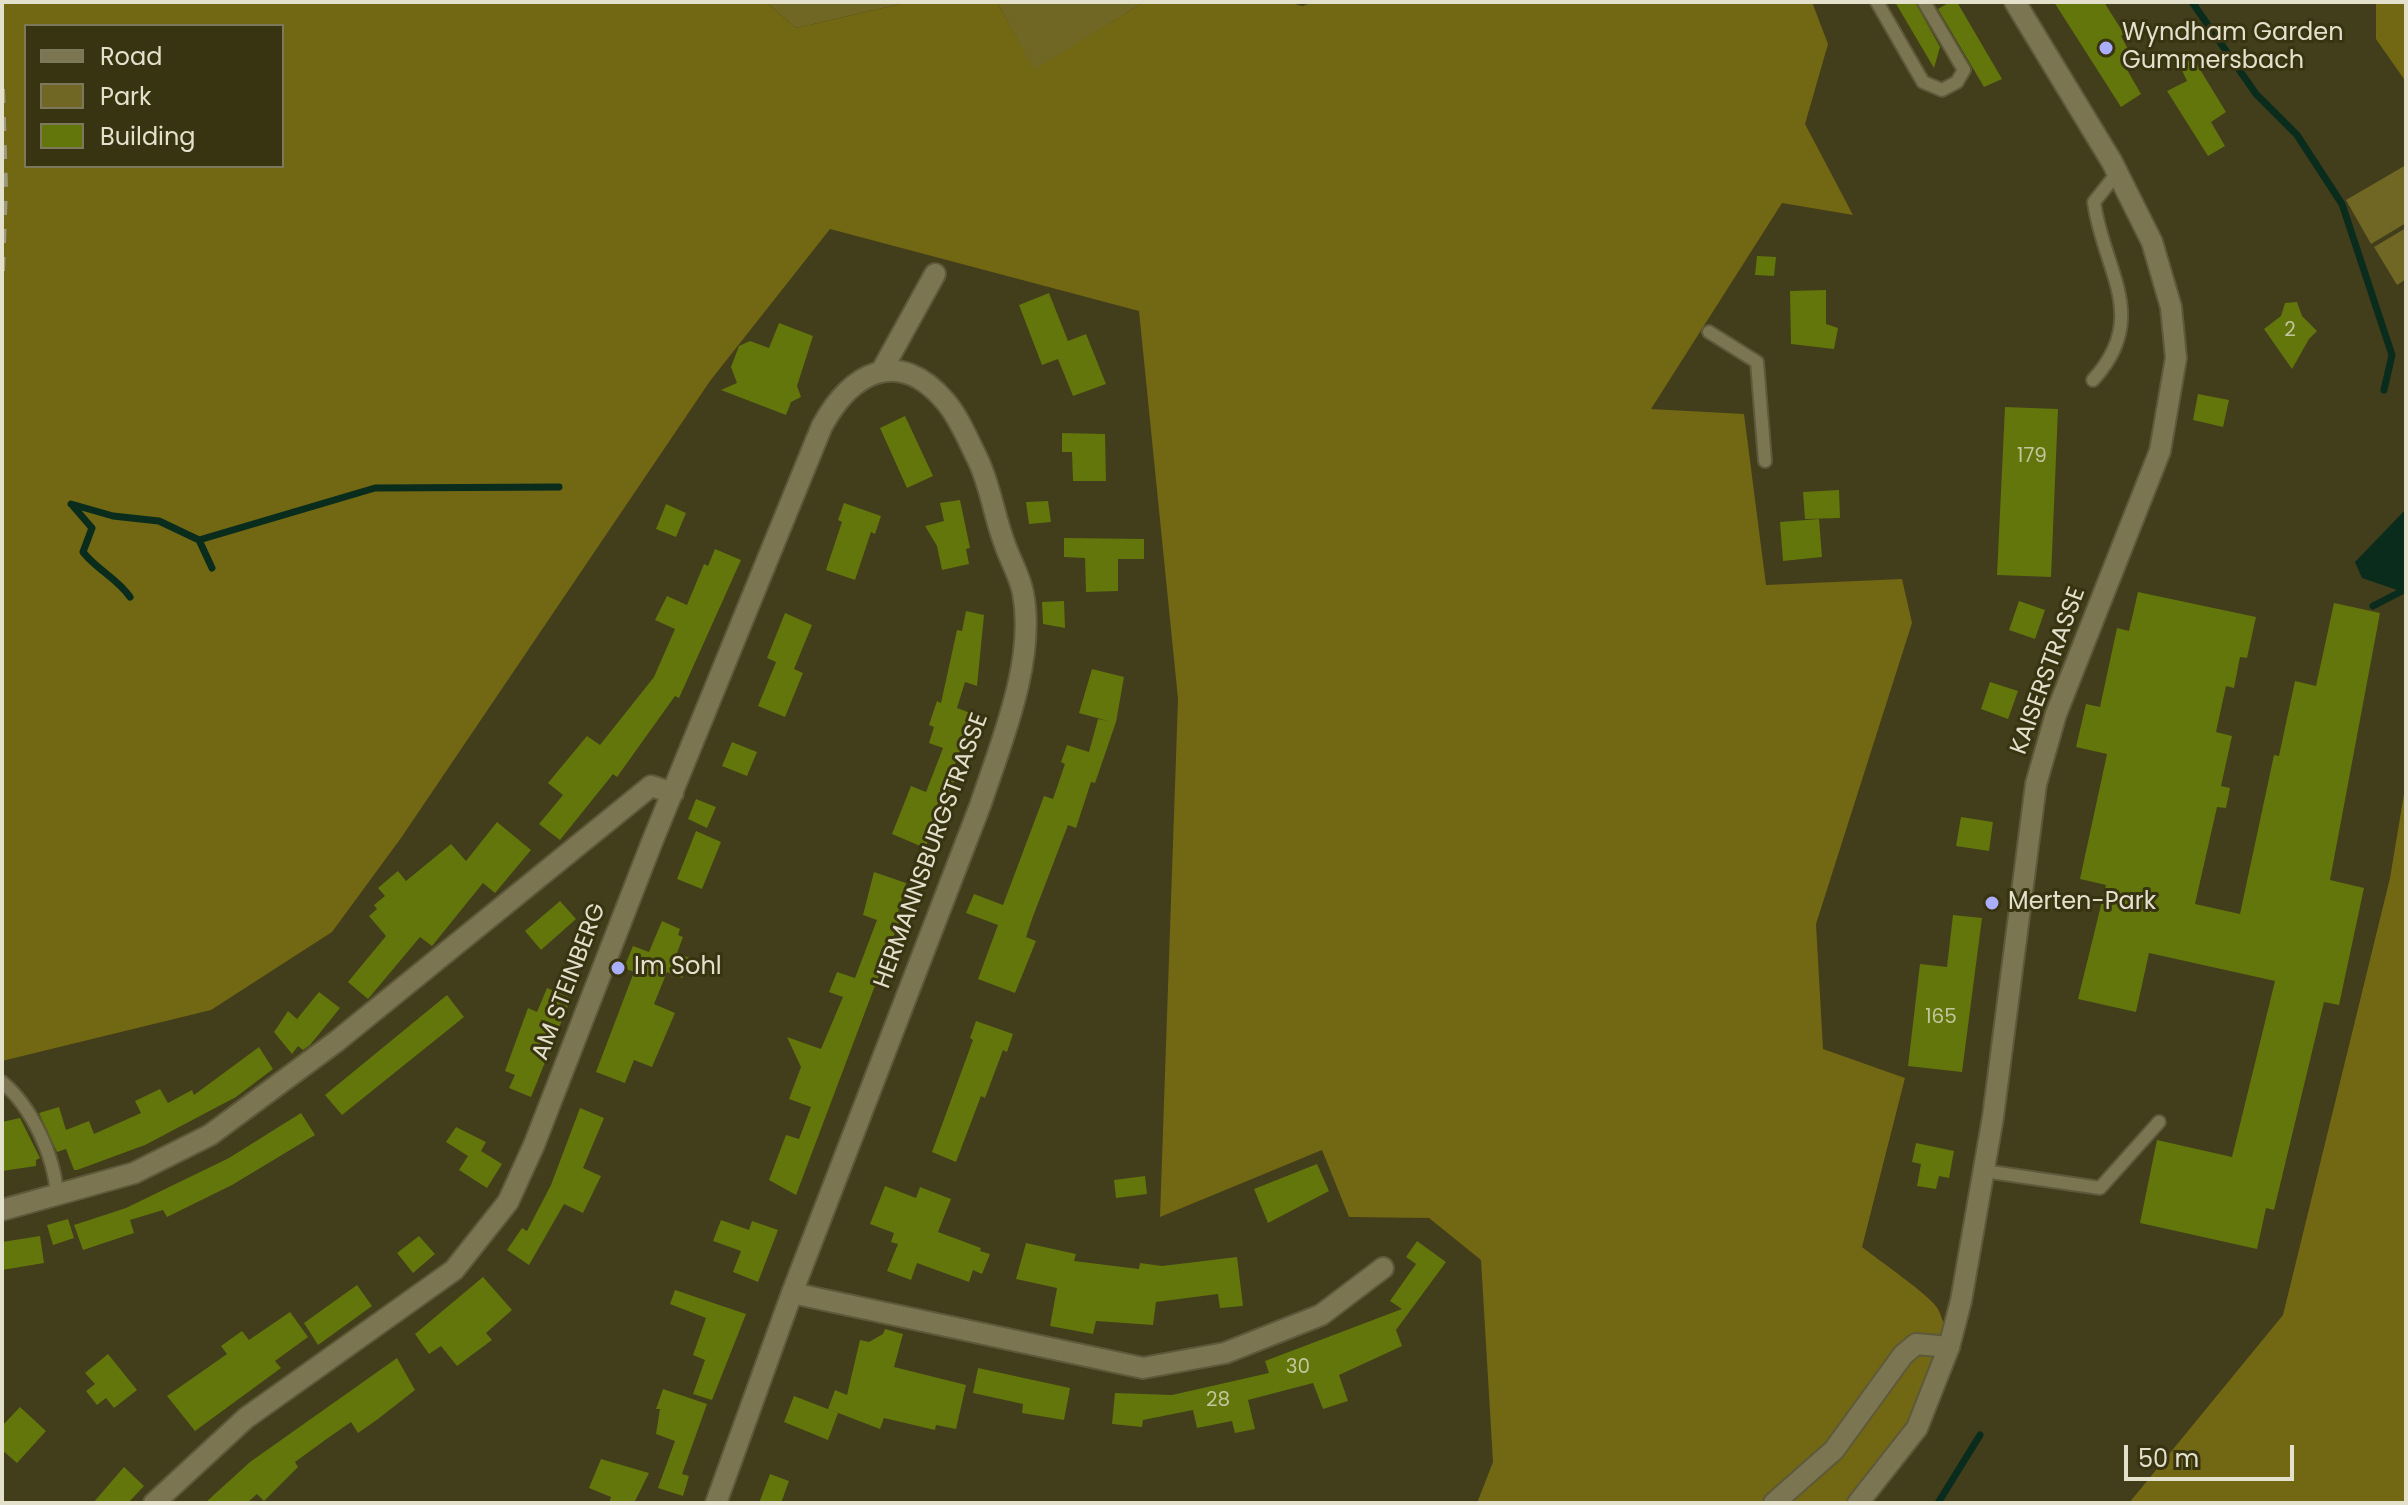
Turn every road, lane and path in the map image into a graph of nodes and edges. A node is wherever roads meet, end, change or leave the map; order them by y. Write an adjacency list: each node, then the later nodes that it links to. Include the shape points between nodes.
1 (1877, 2): 2 (lane, via 1923,82 1942,90 1957,82 1964,70)
2 (1924, 2)
3 (2015, 2): 4 (street, KAISERSTRASSE)
4 (2118, 172): 8 (lane, via 2094,202 2097,227 2125,310 2110,362); 13 (street, KAISERSTRASSE, via 2152,242 2171,307 2176,358 2160,451 2061,702 2036,784)
5 (935, 274): 7 (street)
6 (1709, 332): 9 (lane, via 1757,362)
7 (882, 370): 10 (street, AM STEINBERG, via 855,382 837,399 822,426); 17 (street, HERMANNSBURGSTRASSE, via 919,378 946,402 979,463 1023,593 1023,657 1007,727 980,806)
8 (2093, 380)
9 (1765, 461)
10 (673, 793): 14 (street, via 651,786 349,1032 210,1135 134,1173); 19 (street, AM STEINBERG, via 508,1202 454,1270 246,1418)
11 (2, 1082): 14 (lane, via 35,1122)
12 (2159, 1122): 13 (lane, via 2100,1188)
13 (1984, 1171): 18 (street, KAISERSTRASSE)
14 (57, 1196): 15 (street)
15 (2, 1210)
16 (1383, 1268): 17 (street, via 1321,1315 1225,1353 1143,1368)
17 (792, 1293): 20 (street, HERMANNSBURGSTRASSE)
18 (1949, 1347): 21 (street, via 1916,1344 1903,1355 1834,1450); 22 (street, KAISERSTRASSE, via 1917,1428)
19 (154, 1503)
20 (716, 1503)
21 (1774, 1503)
22 (1858, 1503)

